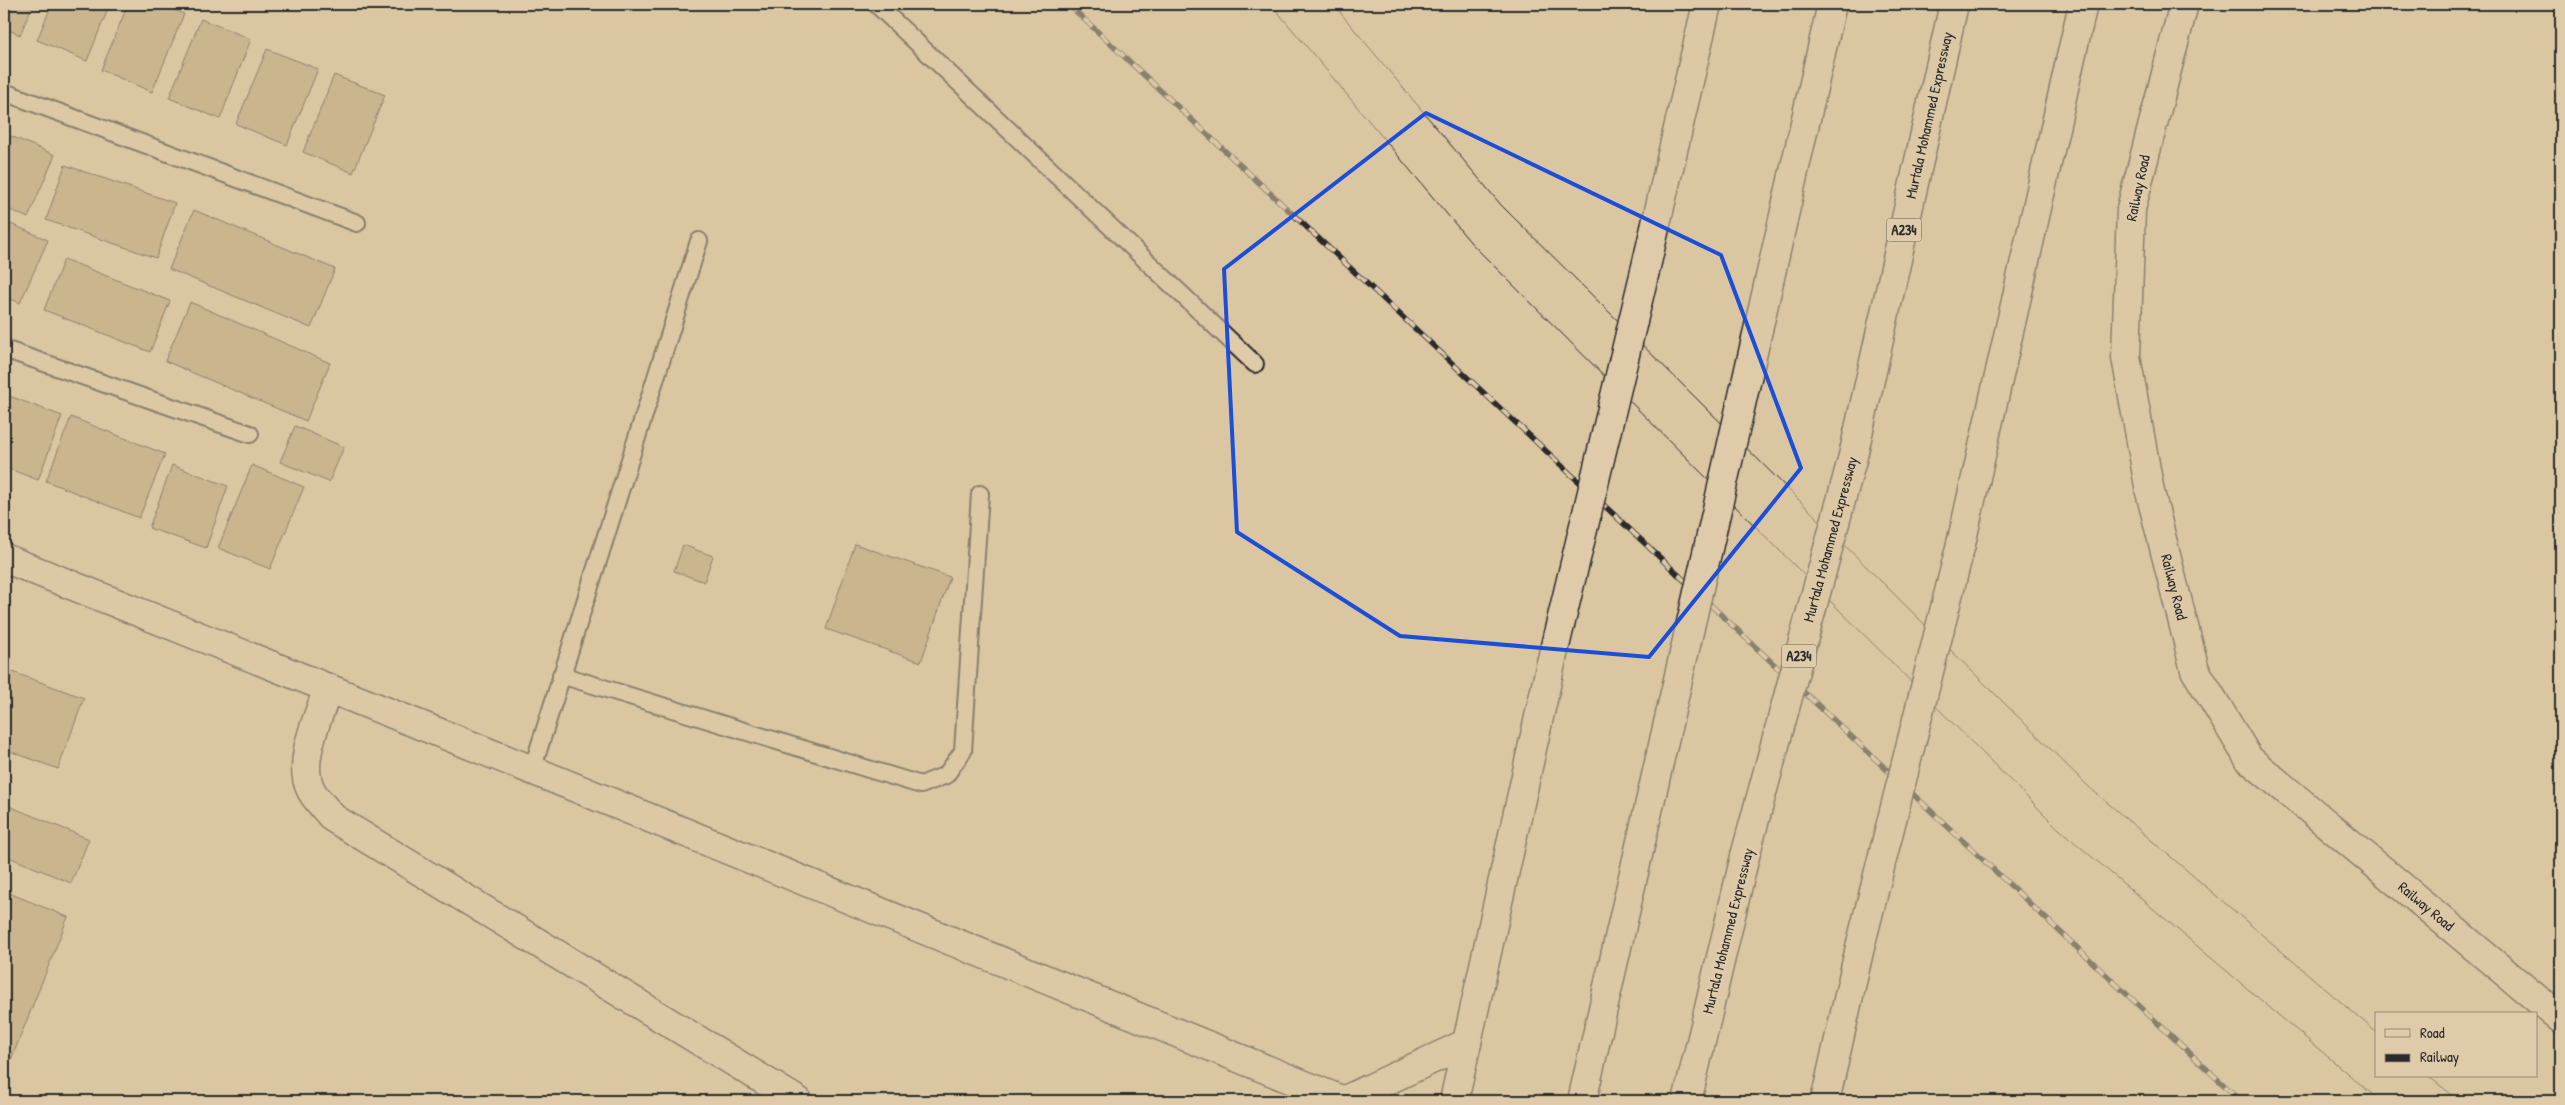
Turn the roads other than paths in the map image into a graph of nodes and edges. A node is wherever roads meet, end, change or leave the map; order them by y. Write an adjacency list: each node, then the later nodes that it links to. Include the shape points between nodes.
1 (876, 4): 11 (lane)
2 (1708, 4): 19 (main road, bridge, via 1551,663)
3 (1832, 4): 23 (main road, bridge)
4 (1954, 4): 24 (main road, Murtala Mohammed Expressway / A234, bridge, via 1853,456 1745,856)
5 (2083, 4): 25 (main road, bridge, via 1962,544 1860,948)
6 (2184, 4): 18 (main road, Railway Road, via 2131,209 2126,357 2150,492 2195,670 2249,759)
7 (4, 92): 8 (lane)
8 (357, 223)
9 (699, 241): 15 (lane)
10 (4, 349): 12 (lane)
11 (1255, 364)
12 (250, 434)
13 (980, 494): 15 (lane, via 963,751 946,775 921,785)
14 (4, 558): 16 (main road)
15 (561, 674): 17 (lane)
16 (328, 688): 17 (main road); 20 (main road, via 305,770 311,790 333,818)
17 (532, 770): 21 (main road)
18 (2561, 1018)
19 (1467, 1043): 21 (main road); 22 (main road)
20 (798, 1101)
21 (1343, 1101)
22 (1454, 1101)
23 (1582, 1101)
24 (1687, 1101)
25 (1825, 1101)

